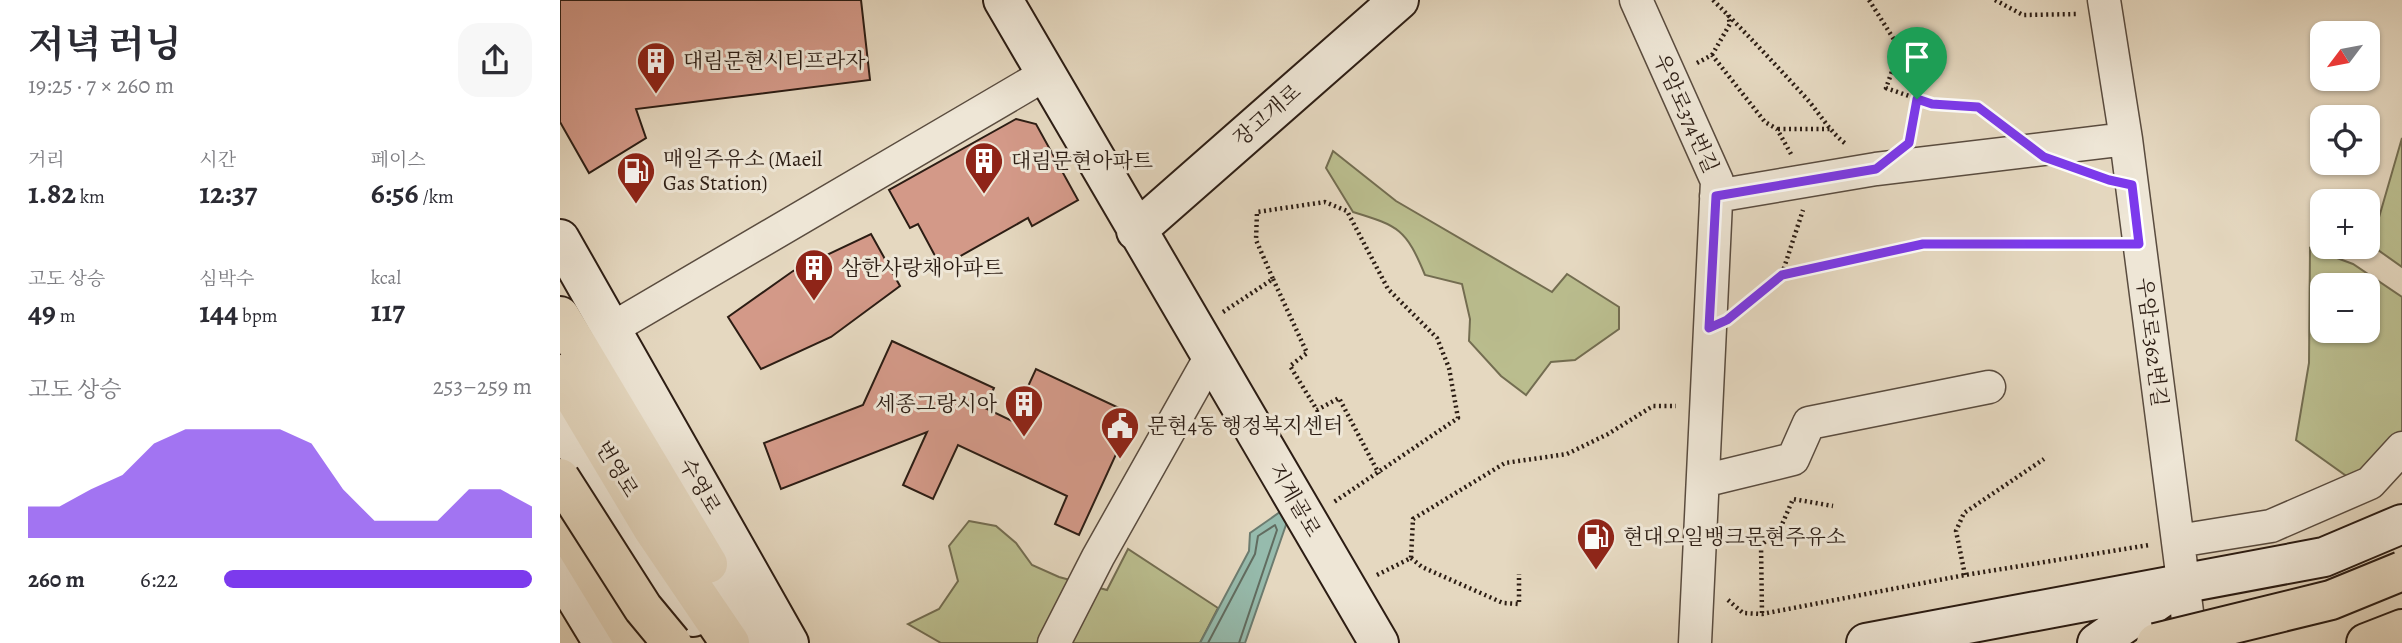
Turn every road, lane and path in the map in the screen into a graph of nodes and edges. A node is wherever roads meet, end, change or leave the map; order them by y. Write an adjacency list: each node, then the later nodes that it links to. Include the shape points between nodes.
1 (1003, 0): 10 (main road, 지게골로)
2 (1399, 0): 20 (main road, 장고개로)
3 (1636, 0): 11 (street, 우암로374번길)
4 (1713, 0): 8 (path)
5 (1869, 0): 12 (path, via 1900,49 1886,88)
6 (1995, 0): 7 (path, via 2023,15)
7 (2105, 7): 15 (street, 우암로362번길)
8 (1728, 15): 9 (path, via 1730,24); 14 (path)
9 (1712, 55): 11 (path); 13 (path, via 1765,122)
10 (1046, 74): 20 (main road, 지게골로); 27 (street)
11 (1670, 75): 19 (street, 우암로374번길, via 1717,181)
12 (1917, 99): 16 (path, via 1978,107); 17 (path, via 1909,143)
13 (1777, 129): 14 (path); 18 (path)
14 (1830, 129): 17 (path)
15 (2126, 139): 16 (street); 22 (street, 우암로362번길)
16 (2036, 151): 17 (street)
17 (1876, 169): 18 (street)
18 (1800, 181): 19 (street); 23 (path, via 1803,217)
19 (1716, 196): 26 (street, 우암로374번길)
20 (1136, 231): 28 (main road, 지게골로)
21 (560, 239): 27 (main road, 수영로)
22 (2139, 244): 23 (path, via 1923,244); 43 (street, 우암로362번길)
23 (1782, 275): 26 (path, via 1727,320)
24 (1273, 279): 28 (path); 36 (path, via 1307,353 1290,366 1317,410 1339,398); 36 (path, via 1256,240 1257,212 1325,202 1347,211 1388,289 1437,338 1449,368 1458,418)
25 (560, 316): 45 (highway)
26 (1709, 328): 31 (street, 우암로374번길)
27 (611, 329): 56 (main road, 수영로)
28 (1203, 343): 41 (main road, 지게골로); 60 (street)
29 (560, 374): 59 (highway, 번영로, via 652,528)
30 (1989, 387): 38 (street, via 1809,423 1793,459)
31 (1706, 405): 38 (street, 우암로374번길); 44 (path, via 1653,406 1567,454 1505,463 1413,519)
32 (560, 420): 58 (main road, via 620,523)
33 (2402, 448): 43 (street, via 2370,483 2272,526)
34 (560, 456): 57 (main road)
35 (2044, 459): 49 (path, via 1965,513 1956,531)
36 (1378, 474): 41 (path)
37 (560, 478): 57 (highway, bridge)
38 (1703, 481): 62 (street, 우암로374번길)
39 (1833, 506): 53 (path, via 1793,499 1780,528 1761,545)
40 (560, 520): 55 (highway)
41 (1307, 520): 51 (main road, 지게골로)
42 (2402, 524): 50 (main road, via 2323,557)
43 (2178, 541): 49 (path); 50 (street, 우암로362번길)
44 (1411, 558): 48 (path, via 1503,603 1519,604); 51 (path)
45 (708, 564): 56 (main road)
46 (2402, 571): 65 (highway, bridge, via 2331,600)
47 (560, 572): 55 (main road)
48 (1519, 574)
49 (1965, 575): 52 (path, via 1762,614)
50 (2183, 583): 63 (main road); 64 (main road); 66 (street, 우암로362번길)
51 (1348, 589): 61 (main road, 지게골로)
52 (1743, 613)
53 (1762, 613)
54 (2402, 629): 67 (highway)
55 (622, 640)
56 (780, 642)
57 (669, 643)
58 (714, 643)
59 (730, 643)
60 (1054, 643)
61 (1379, 643)
62 (1695, 643)
63 (1866, 643)
64 (2096, 643)
65 (2156, 643)
66 (2191, 643)
67 (2366, 643)

